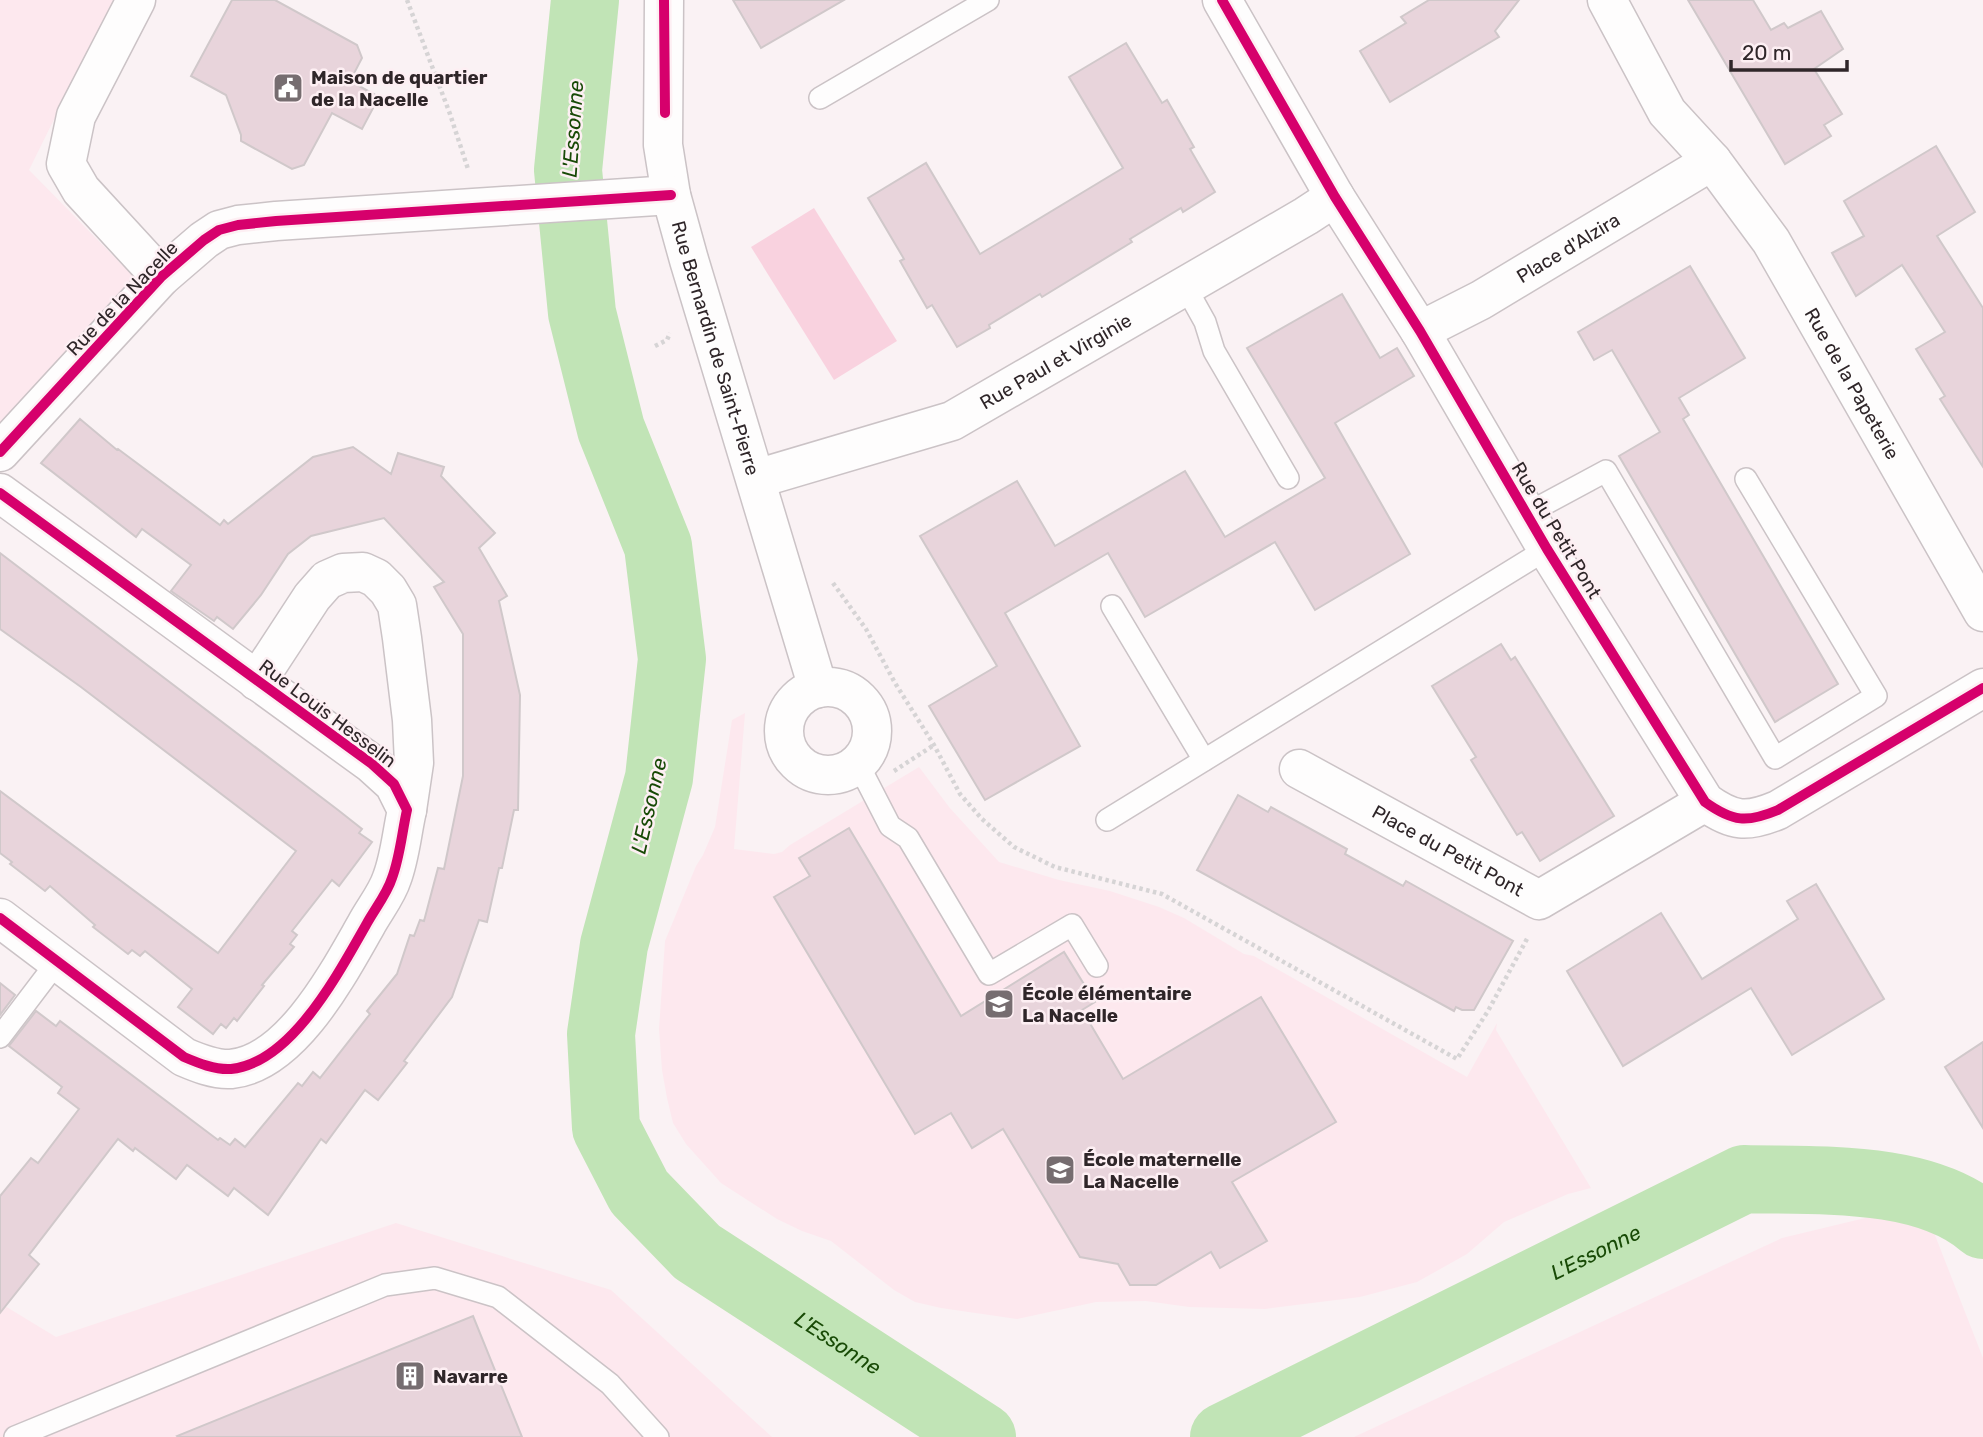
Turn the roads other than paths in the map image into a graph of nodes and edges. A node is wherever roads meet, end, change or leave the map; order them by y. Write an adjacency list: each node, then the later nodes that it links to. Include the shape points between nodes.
1 (136, 0): 11 (street, via 76,117 66,164 81,190)
2 (664, 0): 9 (street, Rue Bernardin de Saint-Pierre, via 663,145)
3 (1222, 0): 10 (street, Rue du Petit Pont)
4 (1607, 0): 8 (street, Rue de la Papeterie, via 1667,112)
5 (1630, 0): 8 (street, Rue de la Papeterie, via 1679,85)
6 (985, 1): 7 (lane)
7 (820, 98)
8 (1712, 161): 13 (street, Place d'Alzira, via 1482,300); 22 (street, Rue de la Papeterie, via 1771,241)
9 (671, 195): 11 (street, Rue de la Nacelle, via 238,225 204,240); 15 (street, Rue Bernardin de Saint-Pierre)
10 (1335, 197): 12 (street, Rue Paul et Virginie); 13 (street, Rue du Petit Pont)
11 (161, 277): 14 (street, Rue de la Nacelle)
12 (1185, 286): 15 (street, Rue Paul et Virginie, via 952,421); 16 (lane, via 1214,351)
13 (1420, 331): 19 (street, Rue du Petit Pont)
14 (0, 452)
15 (756, 478): 24 (street, Rue Bernardin de Saint-Pierre)
16 (1289, 478)
17 (1746, 479): 19 (lane, via 1876,696 1775,758 1606,471)
18 (0, 493): 23 (street, Rue Louis Hesselin)
19 (1526, 514): 20 (street, Rue du Petit Pont)
20 (1547, 549): 26 (lane); 29 (street, Rue du Petit Pont)
21 (1112, 606): 26 (lane)
22 (1983, 612)
23 (257, 681): 30 (street, Rue Louis Hesselin, via 372,764 394,784); 30 (street, Rue Louis Hesselin, via 327,580 353,572 376,578 397,605 402,638 414,762)
24 (818, 688): 28 (street, via 847,690 868,711 872,739); 28 (street, via 805,693 790,709 784,729 786,744 803,767 816,773 845,772)
25 (1983, 688): 29 (street, Rue du Petit Pont, via 1778,810 1758,818 1736,819)
26 (1204, 760): 31 (lane)
27 (1299, 769): 29 (street, Place du Petit Pont, via 1539,900)
28 (866, 779): 34 (lane, via 890,826 908,838 989,974 1072,925)
29 (1705, 802)
30 (407, 810): 33 (street, Rue Louis Hesselin, via 392,879 342,966 308,1019 256,1061 230,1069 184,1057)
31 (1107, 820)
32 (0, 918): 33 (street, Rue Louis Hesselin)
33 (57, 962): 35 (lane)
34 (1097, 966)
35 (0, 1037)
36 (15, 1437): 37 (lane, via 384,1285 435,1278 498,1297 610,1384)
37 (658, 1437)

